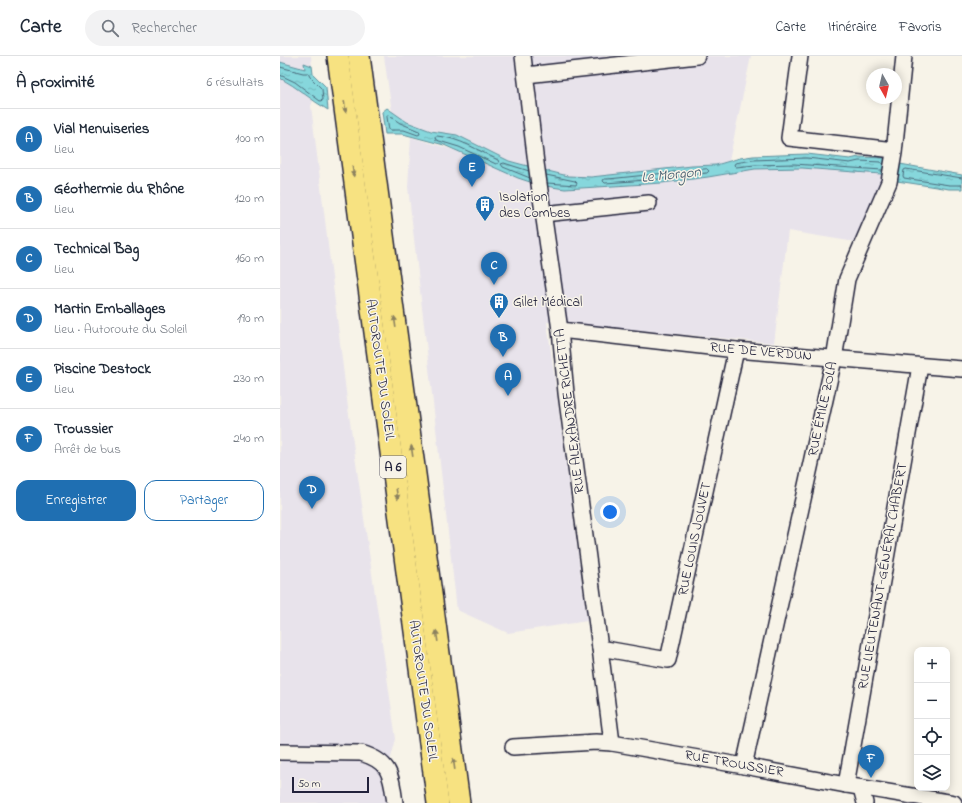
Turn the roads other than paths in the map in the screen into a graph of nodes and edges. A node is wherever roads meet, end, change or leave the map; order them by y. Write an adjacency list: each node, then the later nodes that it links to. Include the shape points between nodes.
1 (338, 56): 24 (highway, AUTOROUTE DU SOLEIL / A 6, one-way to 24)
2 (359, 56): 25 (highway, AUTOROUTE DU SOLEIL / A 6, one-way to 2)
3 (523, 56): 7 (street, RUE ALEXANDRE RICHETTA)
4 (697, 56): 7 (street)
5 (800, 56): 8 (street, via 789,138)
6 (904, 56): 8 (street, RUE ÉMILE ZOLA)
7 (526, 75): 10 (street, RUE ALEXANDRE RICHETTA)
8 (894, 151): 13 (street, RUE ÉMILE ZOLA, via 889,182 847,279)
9 (649, 203): 10 (street)
10 (543, 214): 11 (street, RUE ALEXANDRE RICHETTA)
11 (560, 330): 12 (street, RUE DE VERDUN); 16 (street, RUE ALEXANDRE RICHETTA)
12 (736, 350): 13 (street, RUE DE VERDUN); 16 (street, RUE LOUIS JOUVET, via 668,660)
13 (834, 359): 14 (street, RUE DE VERDUN); 20 (street, RUE ÉMILE ZOLA)
14 (920, 366): 15 (street, RUE DE VERDUN); 21 (street, RUE LIEUTENANT-GÉNÉRAL CHABERT)
15 (962, 370)
16 (600, 648): 17 (street, RUE ALEXANDRE RICHETTA)
17 (612, 743): 18 (street, RUE TROUSSIER); 20 (street, RUE TROUSSIER)
18 (513, 747)
19 (280, 752): 23 (street, via 361,753 372,756 387,767)
20 (744, 766): 21 (street, RUE TROUSSIER)
21 (846, 785): 22 (street, RUE TROUSSIER)
22 (861, 788): 26 (street); 27 (street, RUE TROUSSIER)
23 (395, 803)
24 (438, 803)
25 (459, 803)
26 (865, 803)
27 (954, 803)

